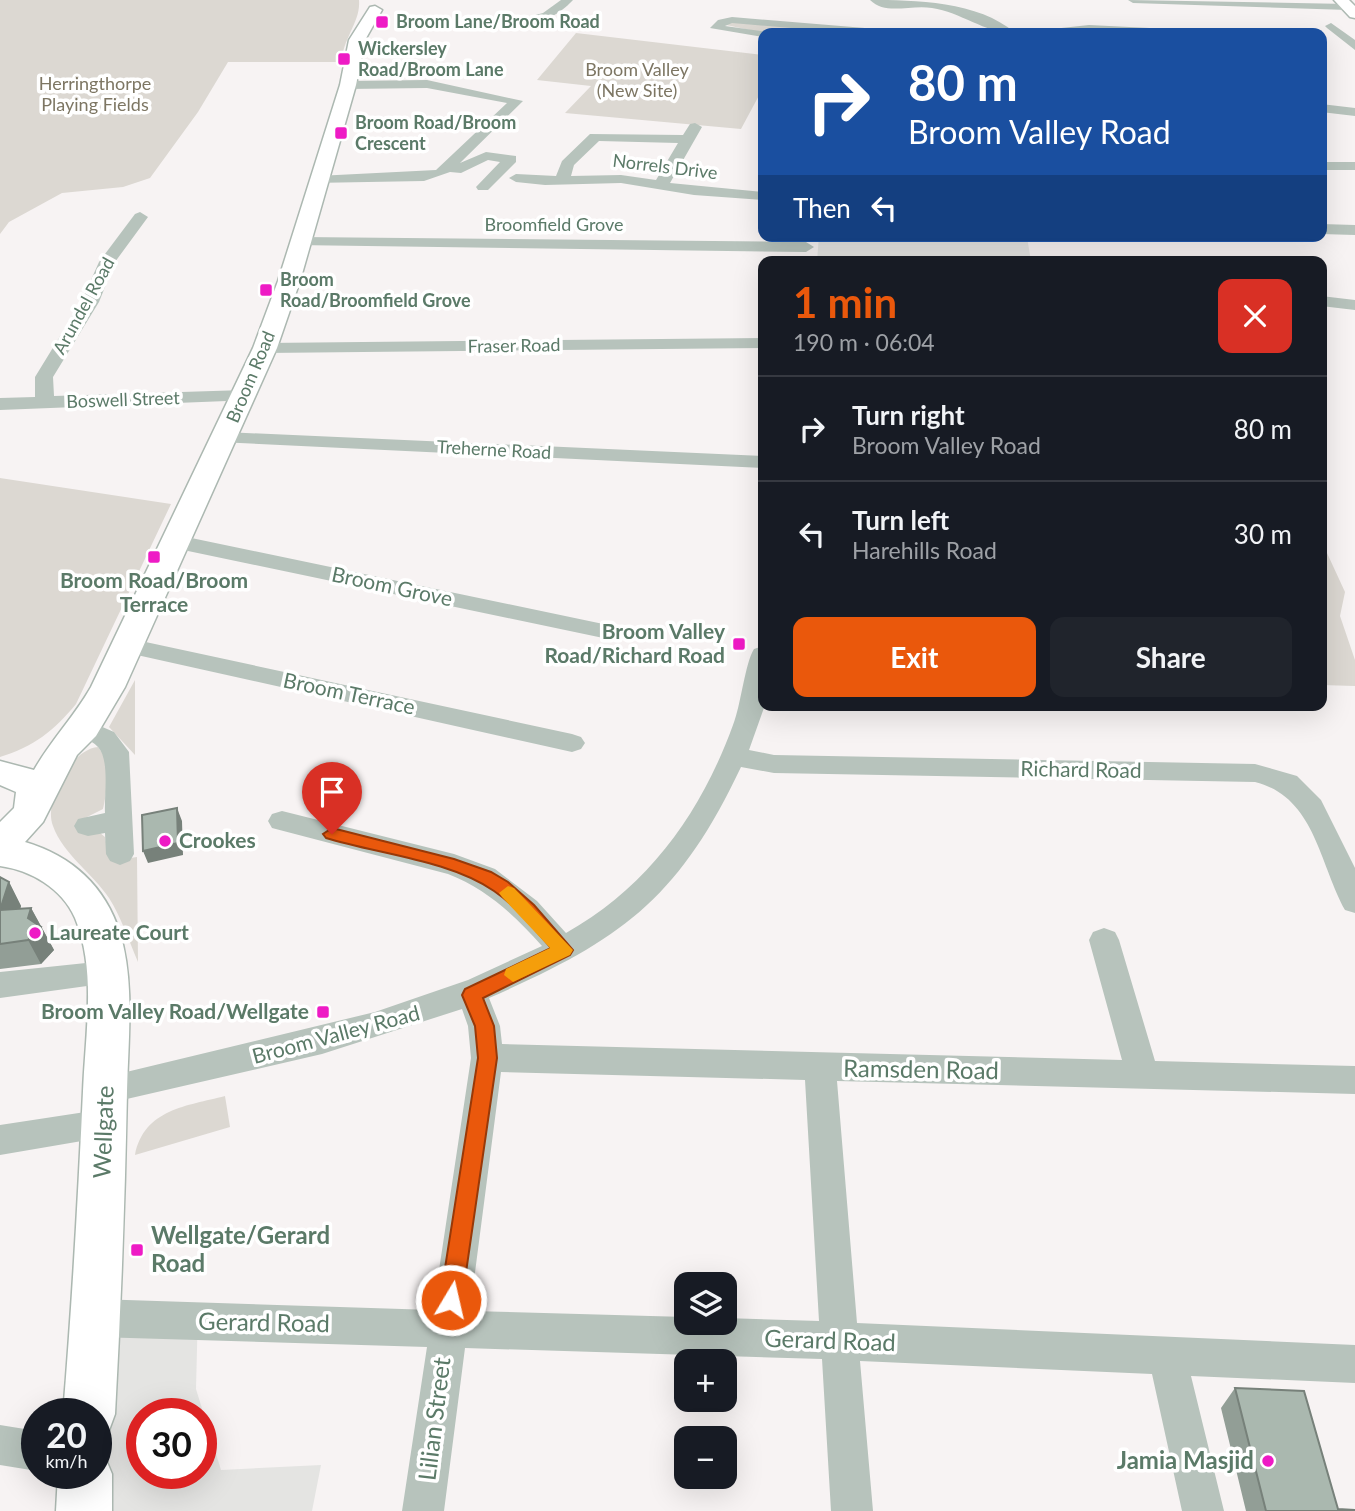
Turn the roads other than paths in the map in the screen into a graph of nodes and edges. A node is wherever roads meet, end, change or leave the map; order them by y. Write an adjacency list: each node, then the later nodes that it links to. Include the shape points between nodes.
1 (568, 0): 9 (street, via 546,16)
2 (875, 0): 10 (street)
3 (1132, 0): 7 (street)
4 (915, 1): 8 (street); 10 (street)
5 (970, 3): 8 (street)
6 (379, 6): 15 (main road, Broom Road, via 357,40)
7 (1348, 7)
8 (957, 10): 12 (street)
9 (530, 18)
10 (883, 22): 13 (street, via 732,20 716,28)
11 (1331, 26): 14 (street)
12 (996, 28)
13 (758, 33)
14 (1355, 46)
15 (348, 85): 20 (street, via 427,84 516,99); 22 (main road, Broom Road)
16 (1327, 109): 17 (street)
17 (1355, 112)
18 (1327, 166): 19 (street)
19 (1355, 166)
20 (441, 173): 22 (street); 25 (street, via 486,156 511,159)
21 (516, 177): 23 (street, Norrels Drive)
22 (317, 180): 30 (main road, Broom Road)
23 (562, 181): 24 (street, Norrels Drive, via 608,178); 24 (street, Norrels Drive, via 567,164 588,135 690,133)
24 (659, 186): 26 (street, Norrels Drive)
25 (483, 187)
26 (758, 196)
27 (140, 216): 37 (street, Arundel Road, via 107,262 90,302 44,377)
28 (1327, 229): 29 (street)
29 (1355, 230)
30 (301, 242): 31 (street, Broomfield Grove); 35 (main road, Broom Road)
31 (806, 248)
32 (1327, 302): 33 (street)
33 (1355, 304)
34 (758, 343): 35 (street, Fraser Road)
35 (265, 348): 36 (main road, Broom Road)
36 (245, 396): 37 (street, Boswell Street); 39 (main road, Broom Road)
37 (46, 402): 38 (street, Boswell Street)
38 (0, 404)
39 (225, 438): 40 (street, Treherne Road); 41 (main road, Broom Road)
40 (758, 462)
41 (177, 542): 42 (street, Broom Grove); 43 (main road, Broom Road)
42 (608, 632)
43 (127, 646): 45 (main road, Broom Road); 46 (street, Broom Terrace)
44 (758, 679): 47 (street, Broom Valley Road, via 749,723)
45 (74, 738): 48 (main road); 49 (main road, Broom Road); 50 (street, via 105,738 116,752)
46 (572, 743)
47 (735, 757): 57 (street, Richard Road, via 774,764 1265,775 1291,784 1303,795); 59 (street, Broom Valley Road, via 690,839 670,865 639,899)
48 (0, 772): 49 (main road, via 24,779 32,787)
49 (34, 804): 53 (main road, Broom Road, via 25,823); 56 (main road, Wellgate)
50 (119, 821): 52 (street); 55 (street)
51 (282, 821): 59 (street, via 485,877 527,909)
52 (88, 827)
53 (0, 841)
54 (0, 852): 56 (main road, Wellgate)
55 (120, 855)
56 (52, 867): 60 (main road, Wellgate, via 70,881 88,906 100,933)
57 (1355, 902)
58 (1104, 940): 65 (street)
59 (564, 950): 62 (street, Broom Valley Road)
60 (105, 973): 61 (street); 67 (main road, Wellgate)
61 (0, 985)
62 (472, 995): 63 (street, Lilian Street, via 484,1026); 67 (street, Broom Valley Road)
63 (487, 1058): 64 (street, Ramsden Road); 70 (street, Lilian Street)
64 (820, 1068): 65 (street, Ramsden Road); 71 (street)
65 (1143, 1076): 66 (street, Ramsden Road)
66 (1355, 1080)
67 (105, 1107): 68 (street, Broom Valley Road); 69 (main road, Wellgate)
68 (0, 1140)
69 (96, 1318): 70 (street, Gerard Road); 74 (main road, Wellgate)
70 (447, 1327): 71 (street, Gerard Road); 79 (street, Lilian Street)
71 (840, 1341): 72 (street, Gerard Road); 80 (street)
72 (1167, 1356): 73 (street, Gerard Road); 81 (street)
73 (1355, 1364)
74 (90, 1398)
75 (0, 1445): 76 (street)
76 (21, 1448)
77 (85, 1489): 78 (main road)
78 (84, 1511)
79 (423, 1511)
80 (852, 1511)
81 (1203, 1511)

